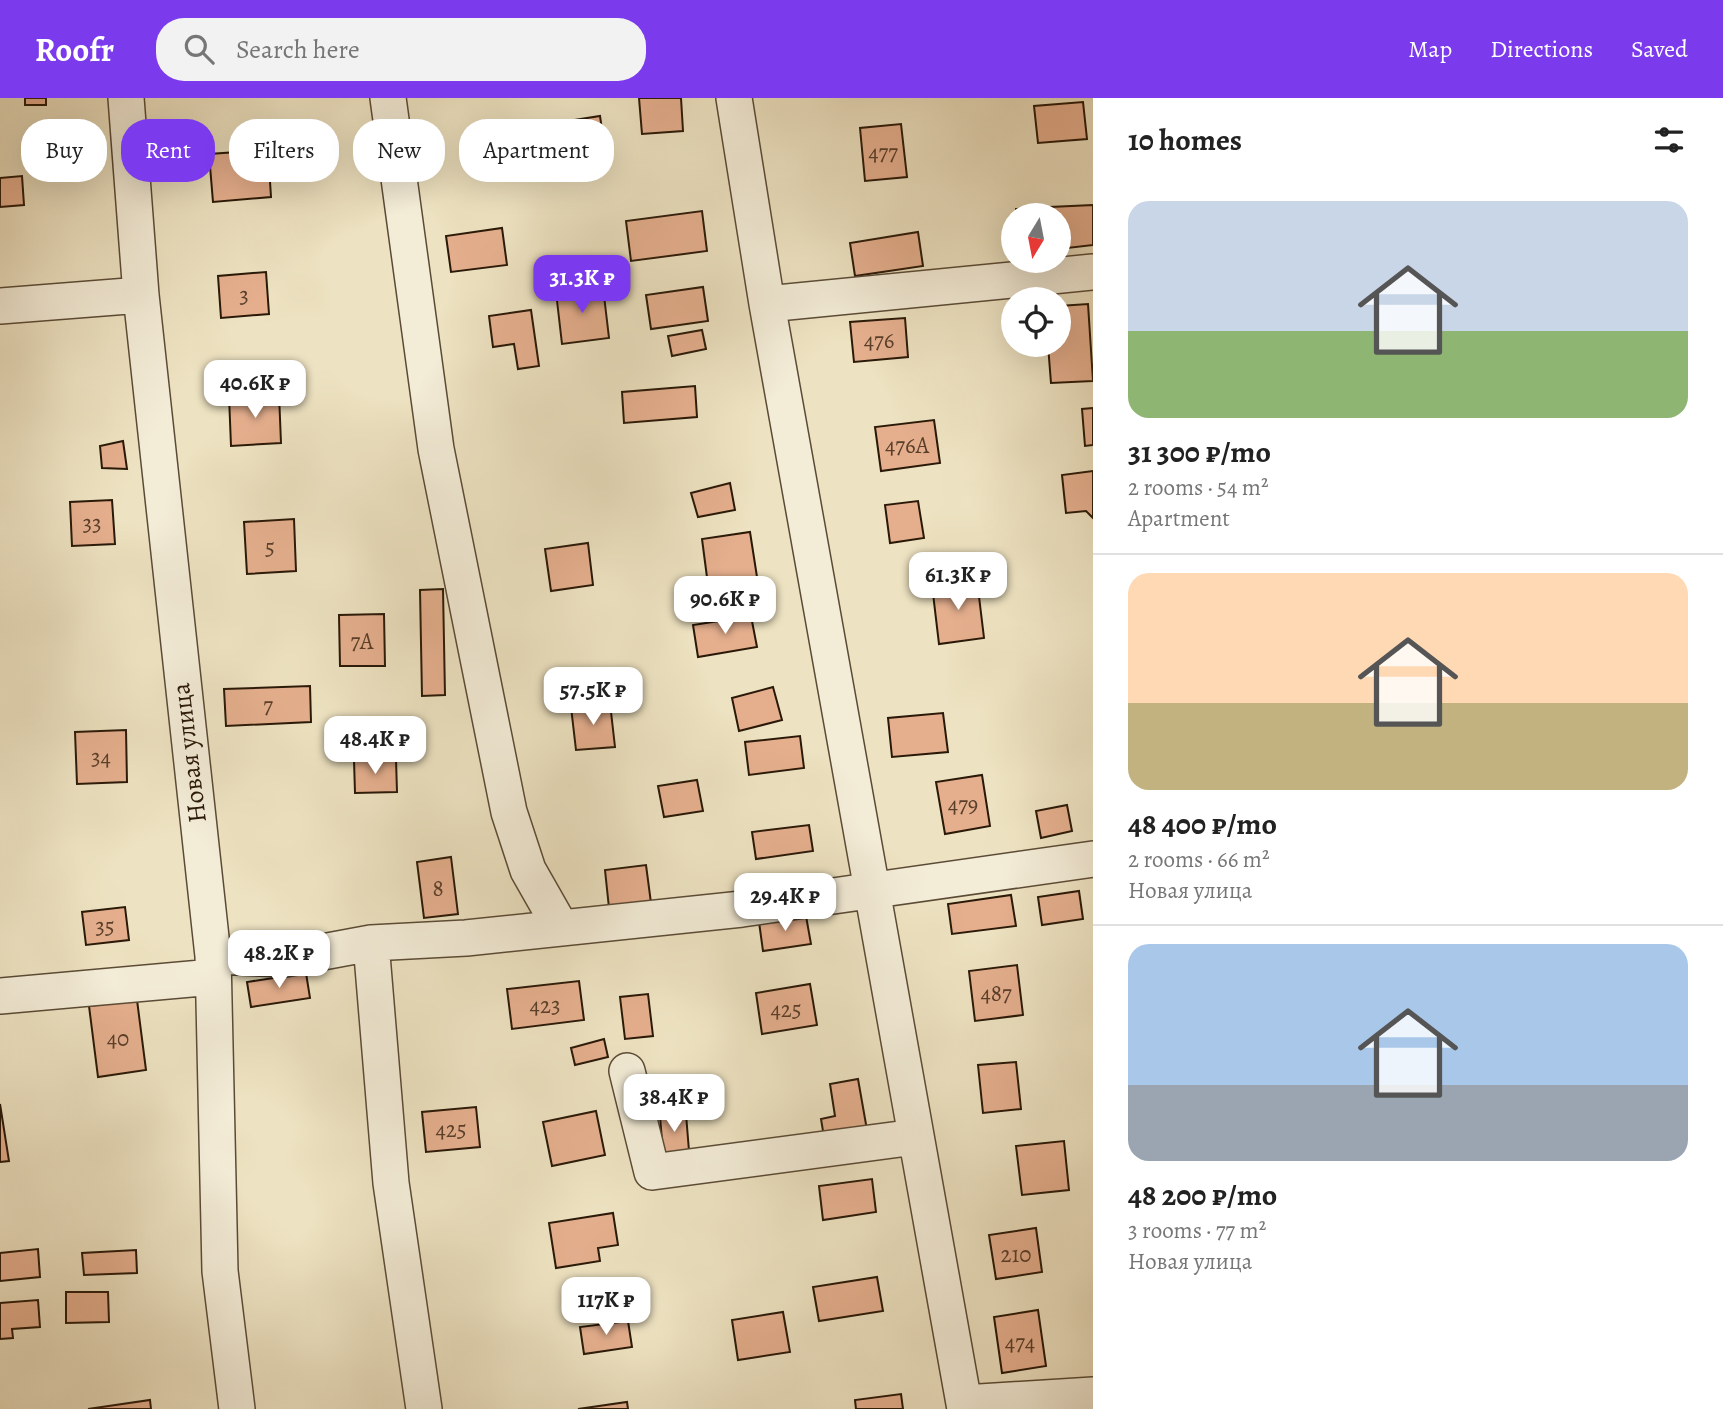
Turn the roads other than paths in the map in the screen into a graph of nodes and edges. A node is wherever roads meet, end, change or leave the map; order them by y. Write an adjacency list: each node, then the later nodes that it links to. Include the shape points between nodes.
1 (126, 98): 5 (street, Новая улица)
2 (388, 98): 10 (street, via 436,449 506,799 528,870)
3 (734, 98): 6 (street)
4 (1093, 272): 6 (street)
5 (142, 295): 7 (street); 12 (street, Новая улица)
6 (767, 304): 9 (street)
7 (0, 306)
8 (1093, 859): 9 (street)
9 (870, 889): 10 (street); 15 (street)
10 (561, 929): 11 (street)
11 (370, 943): 12 (street, via 285,959); 19 (street, via 391,1183)
12 (213, 966): 13 (street); 18 (street, Новая улица, via 220,1271)
13 (0, 996)
14 (627, 1070): 15 (street, via 652,1172)
15 (915, 1137): 17 (street)
16 (1093, 1395): 17 (street)
17 (964, 1406)
18 (237, 1409)
19 (424, 1409)

